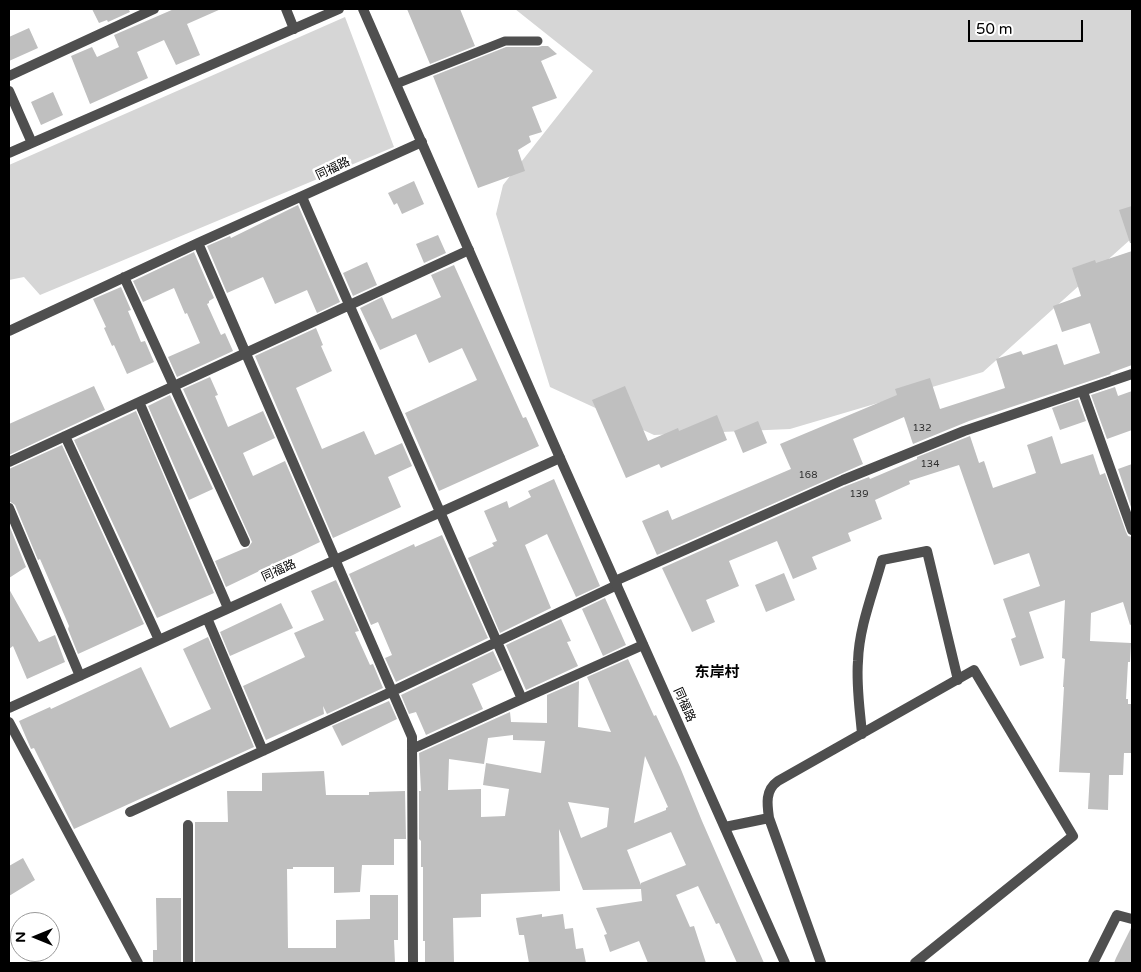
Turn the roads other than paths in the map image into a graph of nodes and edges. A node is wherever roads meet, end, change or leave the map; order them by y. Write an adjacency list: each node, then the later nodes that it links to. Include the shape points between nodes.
1 (154, 9): 7 (street)
2 (286, 9): 5 (street)
3 (339, 9): 5 (street)
4 (363, 9): 8 (street, 同福路)
5 (294, 28): 11 (street)
6 (538, 41): 8 (lane, via 505,41)
7 (9, 76)
8 (396, 84): 10 (street, 同福路)
9 (9, 91): 11 (street)
10 (422, 142): 13 (street, 同福路); 15 (street, 同福路)
11 (32, 143): 12 (street)
12 (9, 153)
13 (302, 197): 14 (street, 同福路); 17 (street)
14 (198, 243): 16 (street, 同福路); 19 (street)
15 (469, 250): 17 (street); 25 (street, 同福路)
16 (124, 277): 18 (street, 同福路); 21 (street)
17 (349, 305): 19 (street); 28 (street)
18 (9, 331)
19 (246, 353): 21 (street); 31 (street)
20 (1132, 374): 22 (street)
21 (174, 386): 23 (street); 30 (street)
22 (1083, 392): 29 (street); 32 (street, via 964,431 843,480)
23 (138, 402): 24 (street); 33 (street)
24 (65, 436): 26 (street); 35 (street)
25 (560, 458): 28 (street, 同福路); 32 (street, 同福路)
26 (9, 462)
27 (9, 508): 38 (street)
28 (440, 512): 31 (street, 同福路); 36 (street)
29 (1132, 530)
30 (245, 542)
31 (335, 560): 33 (street, 同福路); 40 (street)
32 (616, 583): 36 (street); 37 (street, 同福路)
33 (228, 608): 34 (street, 同福路)
34 (207, 618): 35 (street, 同福路); 46 (street)
35 (159, 640): 38 (street, 同福路)
36 (498, 642): 40 (street); 41 (street)
37 (643, 645): 41 (street); 50 (street, 同福路)
38 (80, 676): 42 (street, 同福路)
39 (958, 680): 44 (street); 44 (street, via 926,551 882,560 860,638); 57 (street, via 974,670 1073,836)
40 (393, 691): 45 (street, via 412,736); 46 (street)
41 (522, 699): 45 (street)
42 (9, 708)
43 (9, 722): 52 (street)
44 (862, 734): 48 (street, via 772,785 767,804)
45 (412, 749): 54 (street)
46 (263, 751): 47 (street)
47 (130, 812)
48 (769, 818): 50 (street); 56 (street)
49 (188, 824): 53 (street)
50 (724, 827): 55 (street, 同福路)
51 (1132, 919): 58 (street, via 1117,915)
52 (138, 963)
53 (188, 963)
54 (414, 963)
55 (785, 963)
56 (821, 963)
57 (915, 963)
58 (1093, 963)

